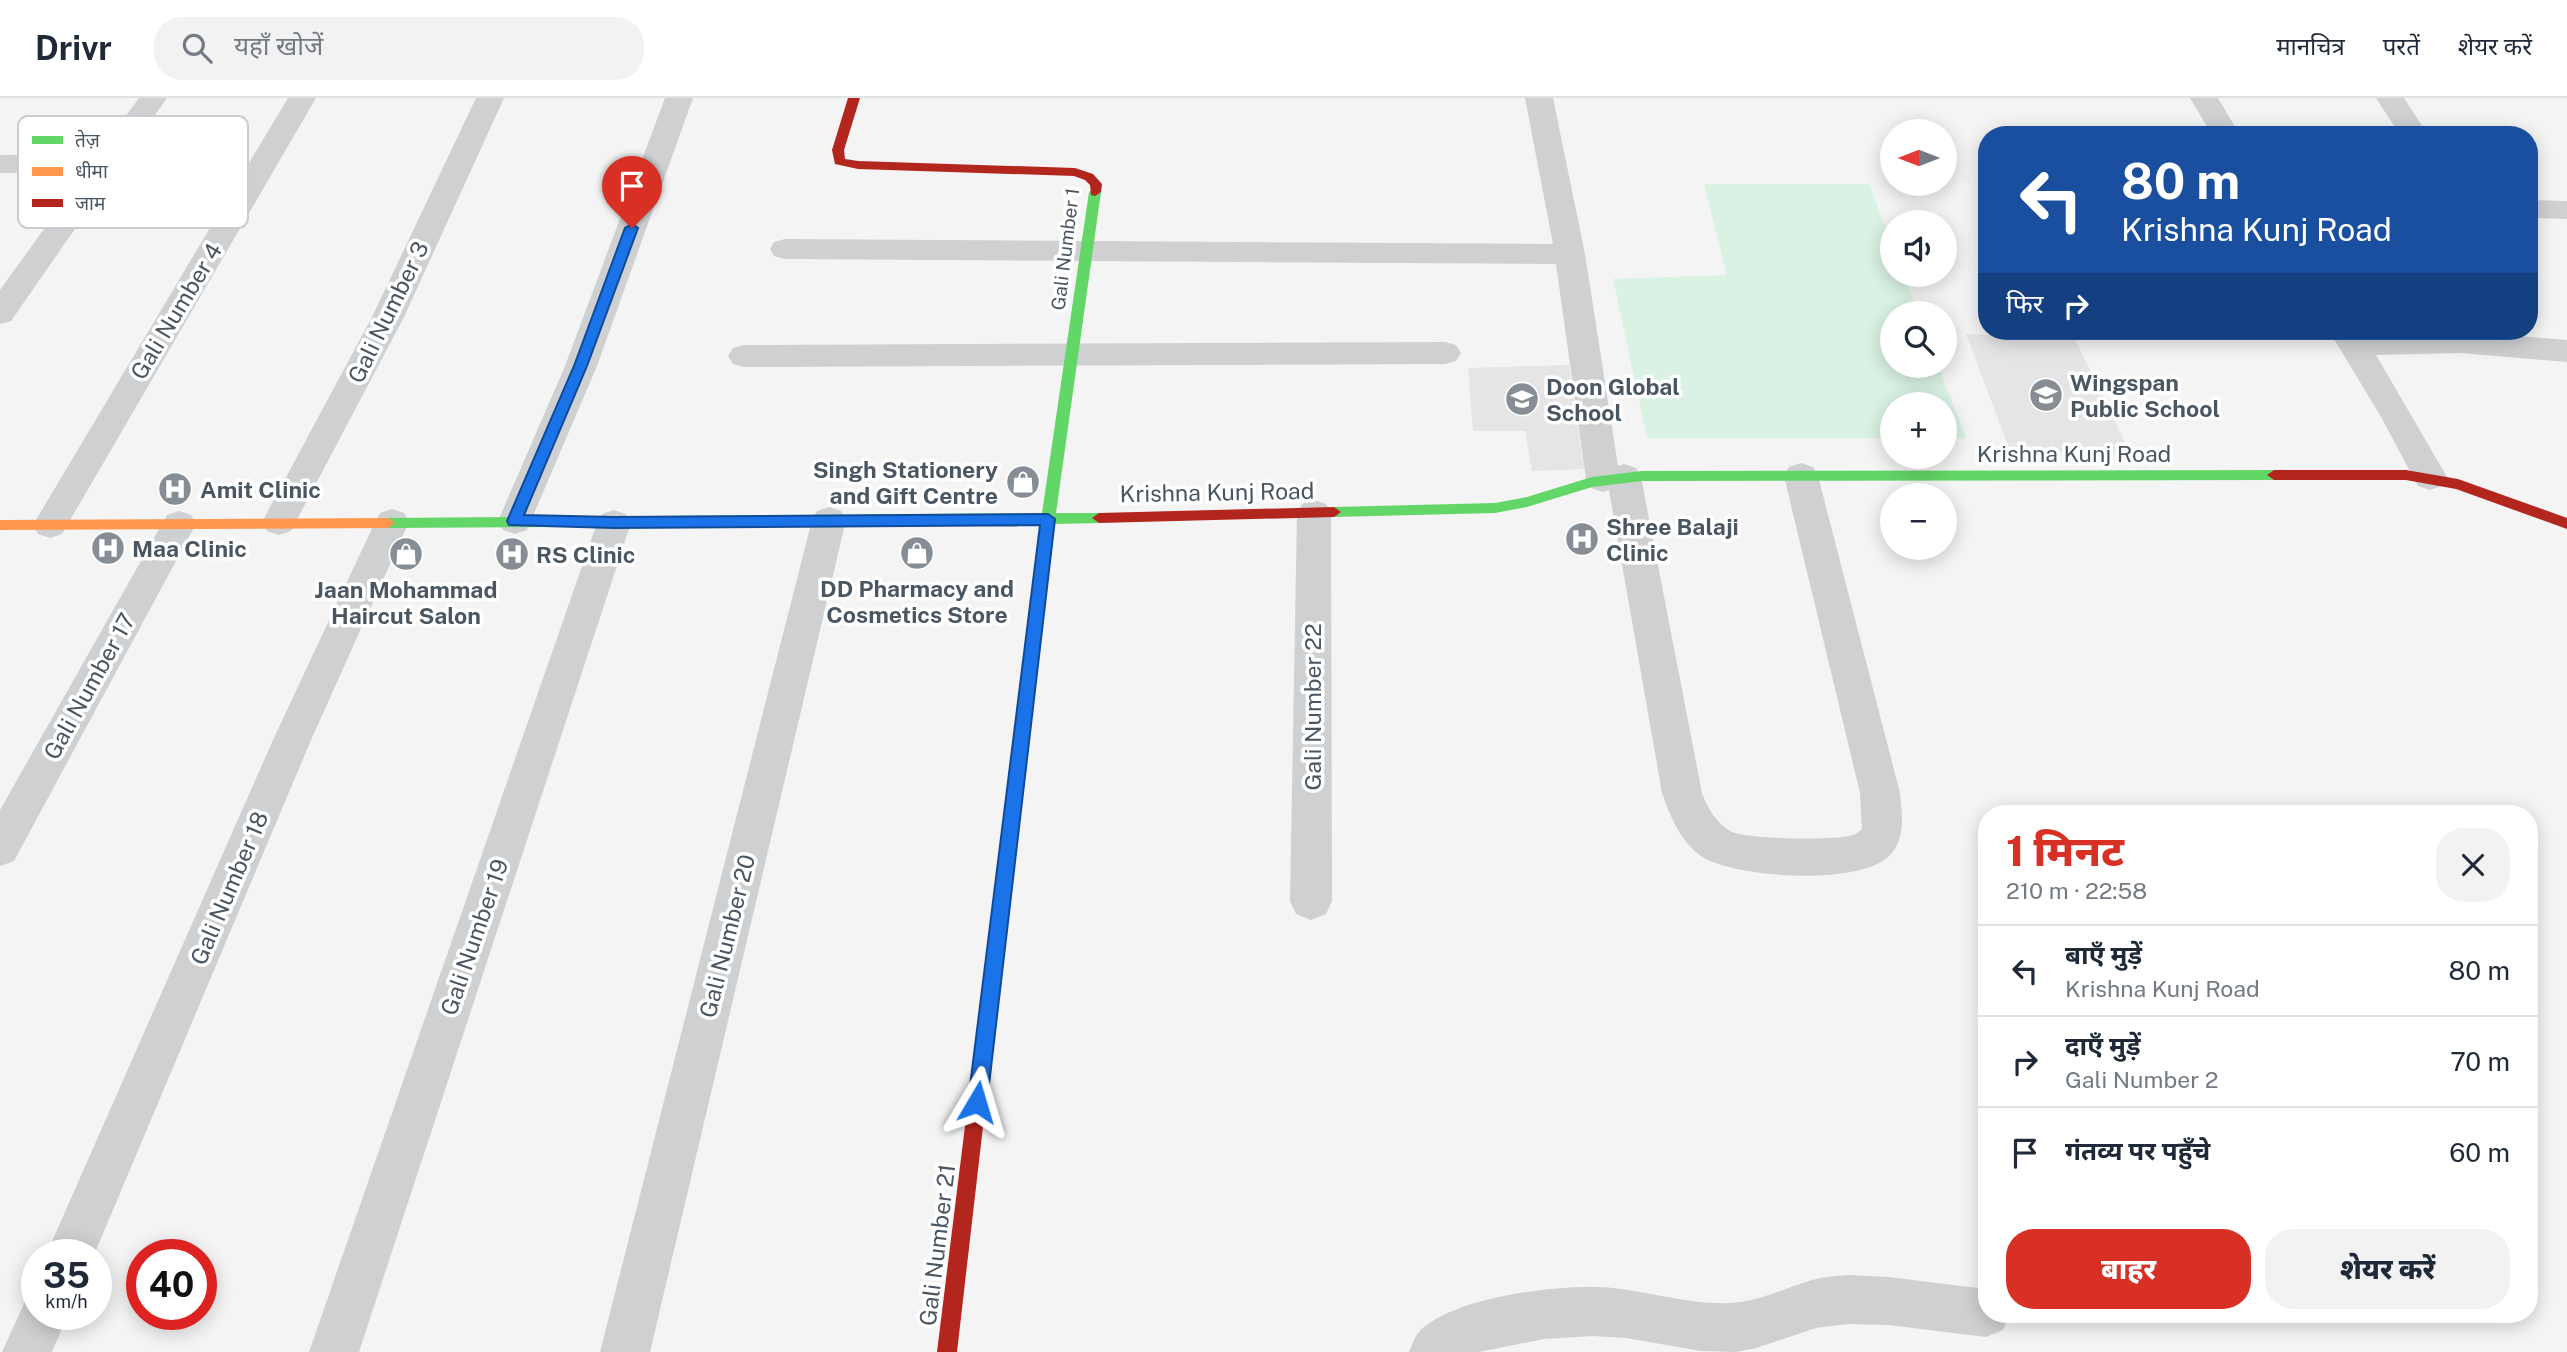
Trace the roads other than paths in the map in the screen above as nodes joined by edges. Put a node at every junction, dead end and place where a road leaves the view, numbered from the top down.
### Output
1 (153, 98) edge
2 (302, 98) edge
3 (490, 98) edge
4 (679, 98) edge
5 (854, 98) edge
6 (1539, 98) edge
7 (2204, 98) edge
8 (2390, 98) edge
9 (140, 116) edge
10 (2221, 126) edge
11 (2408, 126) edge
12 (0, 164) edge
13 (18, 164) edge
14 (248, 190) edge
15 (2538, 209) edge
16 (2567, 210) edge
17 (61, 228) edge
18 (226, 228) edge
19 (785, 249) dead end
20 (1087, 253) junction
21 (1570, 254) junction
22 (0, 313) edge
23 (2351, 340) edge
24 (2406, 340) edge
25 (2567, 351) edge
26 (1445, 353) dead end
27 (1072, 354) junction
28 (744, 356) dead end
29 (1801, 476) junction
30 (2430, 477) junction
31 (1614, 478) junction
32 (1314, 513) junction
33 (1048, 519) junction
34 (829, 520) junction
35 (514, 521) junction
36 (279, 522) junction
37 (392, 522) junction
38 (614, 523) junction
39 (179, 524) junction
40 (2567, 524) edge
41 (0, 525) edge
42 (50, 525) junction
43 (0, 848) edge
44 (1311, 901) dead end
45 (77, 1239) edge
46 (1978, 1313) edge
47 (37, 1330) edge
48 (27, 1352) edge
49 (334, 1352) edge
50 (625, 1352) edge
51 (947, 1352) edge
52 (1434, 1352) edge

1 - 9 street
2 - 14 street, Gali Number 4
3 - 36 street, Gali Number 3
4 - 35 street
5 - 20 street, Gali Number 1
6 - 21 street
7 - 10 street
8 - 11 street
12 - 13 street
15 - 16 street
17 - 22 street
18 - 42 street, Gali Number 4
19 - 20 street
20 - 21 street
20 - 27 street, Gali Number 1
21 - 31 street
23 - 30 street
24 - 25 street
26 - 27 street
27 - 28 street
27 - 33 street, Gali Number 1
29 - 30 street, Krishna Kunj Road
29 - 31 street, Krishna Kunj Road
29 - 31 street
30 - 40 street, Krishna Kunj Road
31 - 32 street, Krishna Kunj Road
32 - 33 street, Krishna Kunj Road
32 - 44 street, Gali Number 22
33 - 34 street, Krishna Kunj Road
33 - 51 street, Gali Number 21
34 - 38 street, Krishna Kunj Road
34 - 50 street, Gali Number 20
35 - 37 street, Krishna Kunj Road
35 - 38 street, Krishna Kunj Road
36 - 37 street, Krishna Kunj Road
36 - 39 street, Krishna Kunj Road
37 - 45 street, Gali Number 18
38 - 49 street, Gali Number 19
39 - 42 street, Krishna Kunj Road
39 - 43 street, Gali Number 17
41 - 42 street, Krishna Kunj Road
46 - 52 street
47 - 48 street

